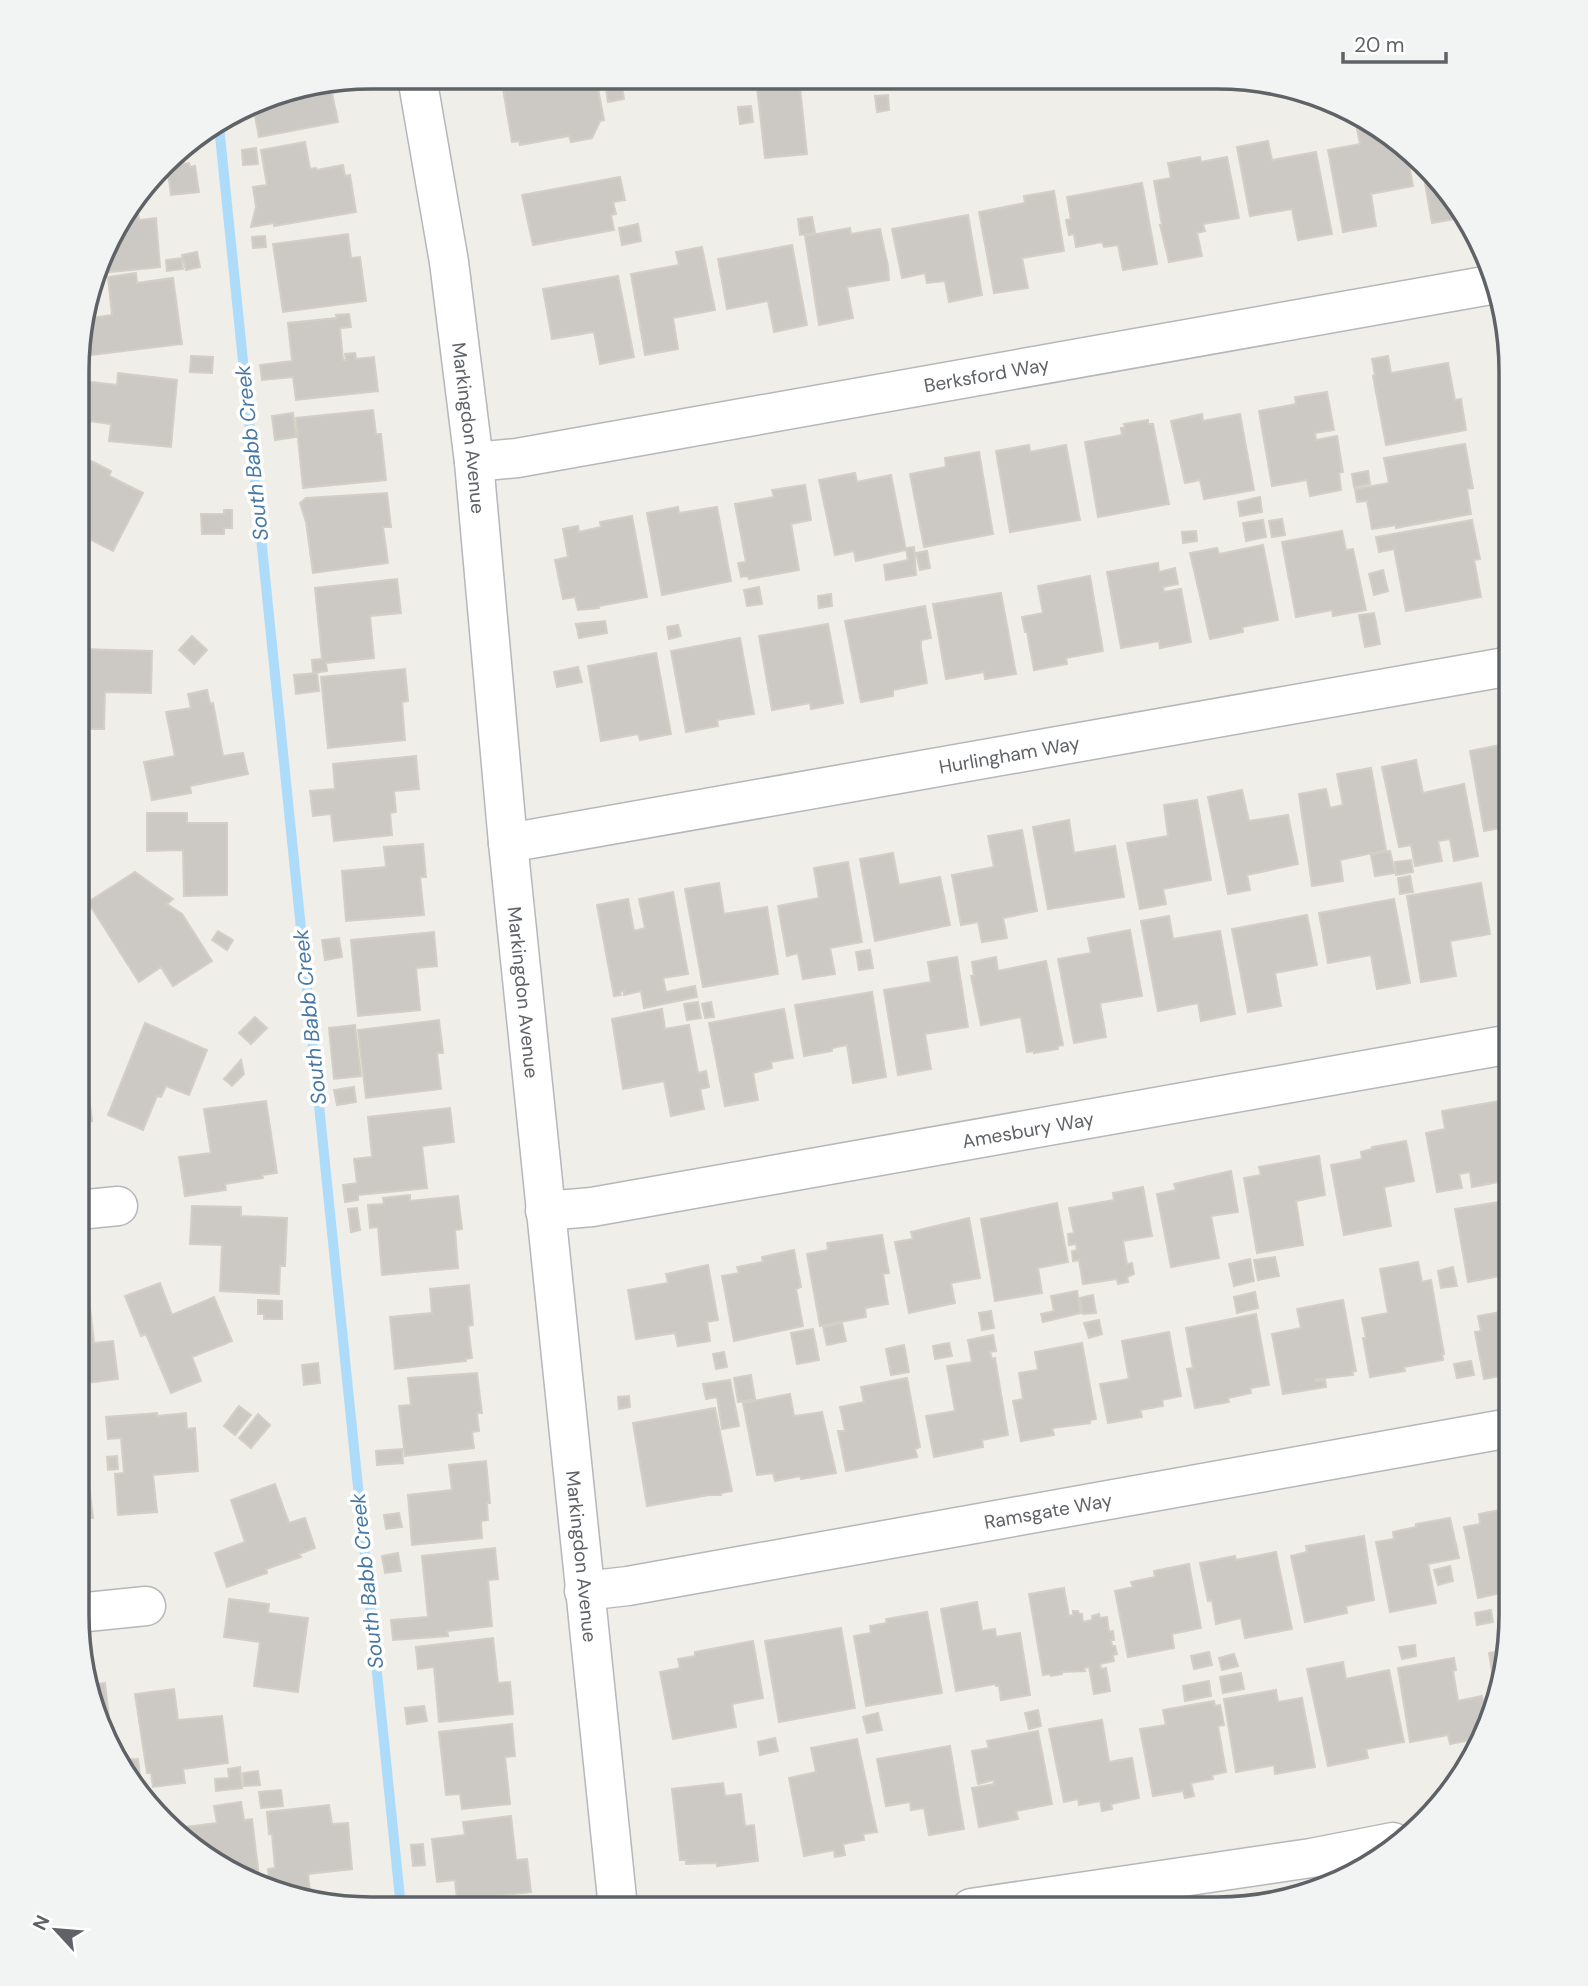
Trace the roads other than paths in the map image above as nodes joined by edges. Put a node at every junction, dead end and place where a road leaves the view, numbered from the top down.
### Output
1 (419, 89) edge
2 (1485, 286) edge
3 (474, 462) junction
4 (1499, 668) edge
5 (508, 843) junction
6 (1499, 1046) edge
7 (118, 1206) dead end
8 (89, 1209) edge
9 (545, 1211) junction
10 (1499, 1430) edge
11 (584, 1591) junction
12 (146, 1606) dead end
13 (89, 1612) edge
14 (1379, 1845) edge
15 (617, 1897) edge
16 (1046, 1897) edge

1 - 3 street, Markingdon Avenue
2 - 3 street, Berksford Way
3 - 5 street, Markingdon Avenue
4 - 5 street, Hurlingham Way
5 - 9 street, Markingdon Avenue
6 - 9 street, Amesbury Way
7 - 8 street
9 - 11 street, Markingdon Avenue
10 - 11 street, Ramsgate Way
11 - 15 street, Markingdon Avenue
12 - 13 street
14 - 16 street

